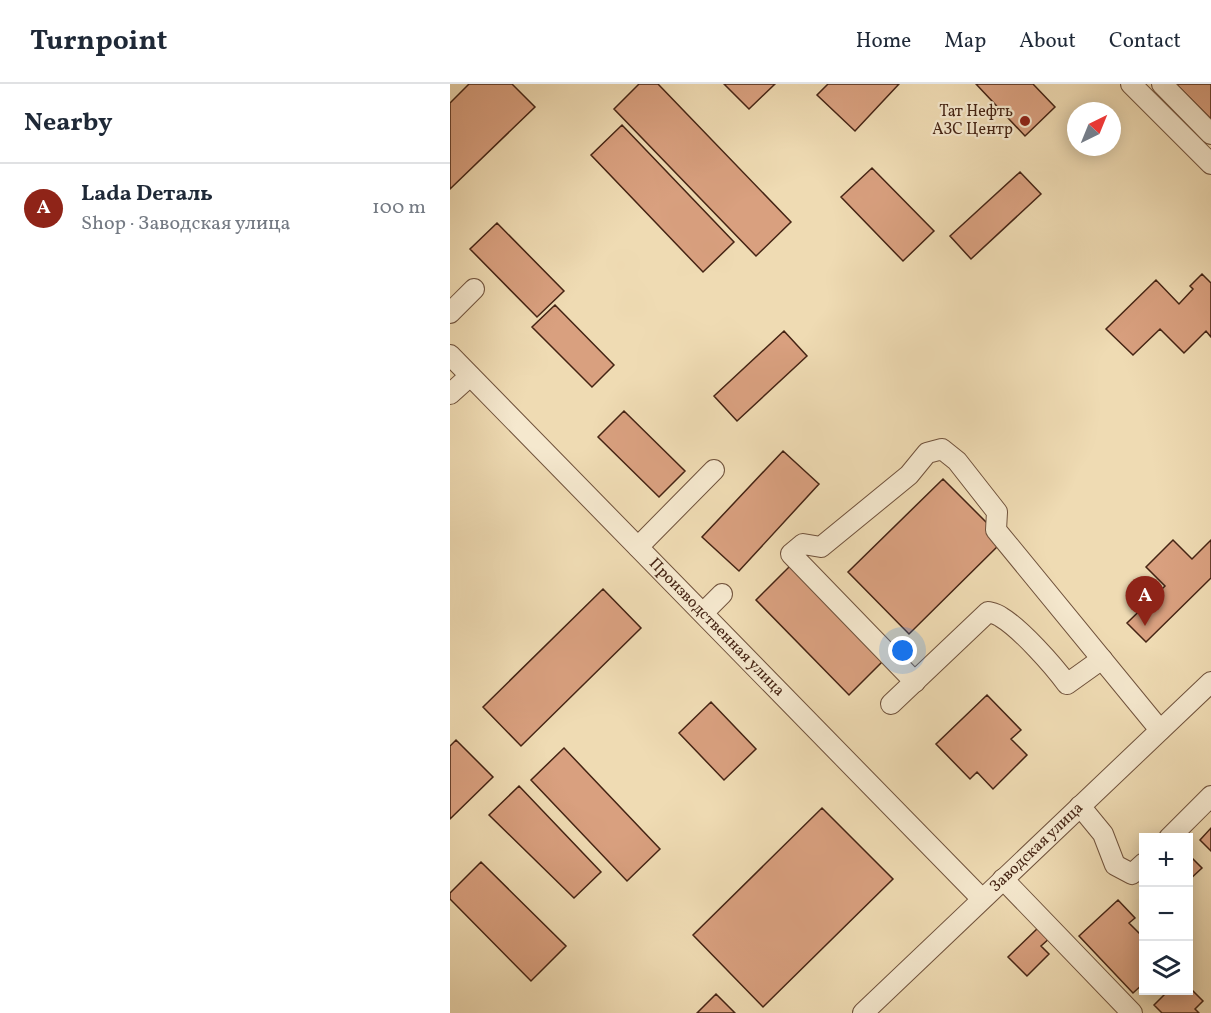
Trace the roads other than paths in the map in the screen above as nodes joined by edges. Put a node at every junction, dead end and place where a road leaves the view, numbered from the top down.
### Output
1 (1131, 84) edge
2 (1162, 84) edge
3 (1211, 134) edge
4 (1211, 163) edge
5 (474, 289) dead end
6 (450, 313) edge
7 (450, 355) edge
8 (470, 375) junction
9 (450, 394) edge
10 (714, 470) dead end
11 (638, 548) junction
12 (722, 594) dead end
13 (702, 613) junction
14 (1102, 659) junction
15 (915, 682) junction
16 (1211, 682) edge
17 (891, 704) dead end
18 (1160, 730) junction
19 (1211, 796) edge
20 (1080, 806) junction
21 (1173, 833) edge
22 (1139, 867) edge
23 (1003, 879) junction
24 (982, 899) junction
25 (1125, 1011) edge
26 (863, 1013) edge

1 - 4 street
2 - 3 street
5 - 6 street
7 - 8 street, Производственная улица
8 - 9 street
8 - 11 street, Производственная улица
10 - 11 street
11 - 13 street, Производственная улица
12 - 13 street
13 - 24 street, Производственная улица
14 - 15 street
14 - 15 street
14 - 18 street
15 - 17 street
16 - 18 street, Заводская улица
18 - 20 street, Заводская улица
19 - 21 street
20 - 22 street
20 - 23 street, Заводская улица
23 - 24 street, Заводская улица
23 - 25 street
24 - 26 street, Заводская улица

